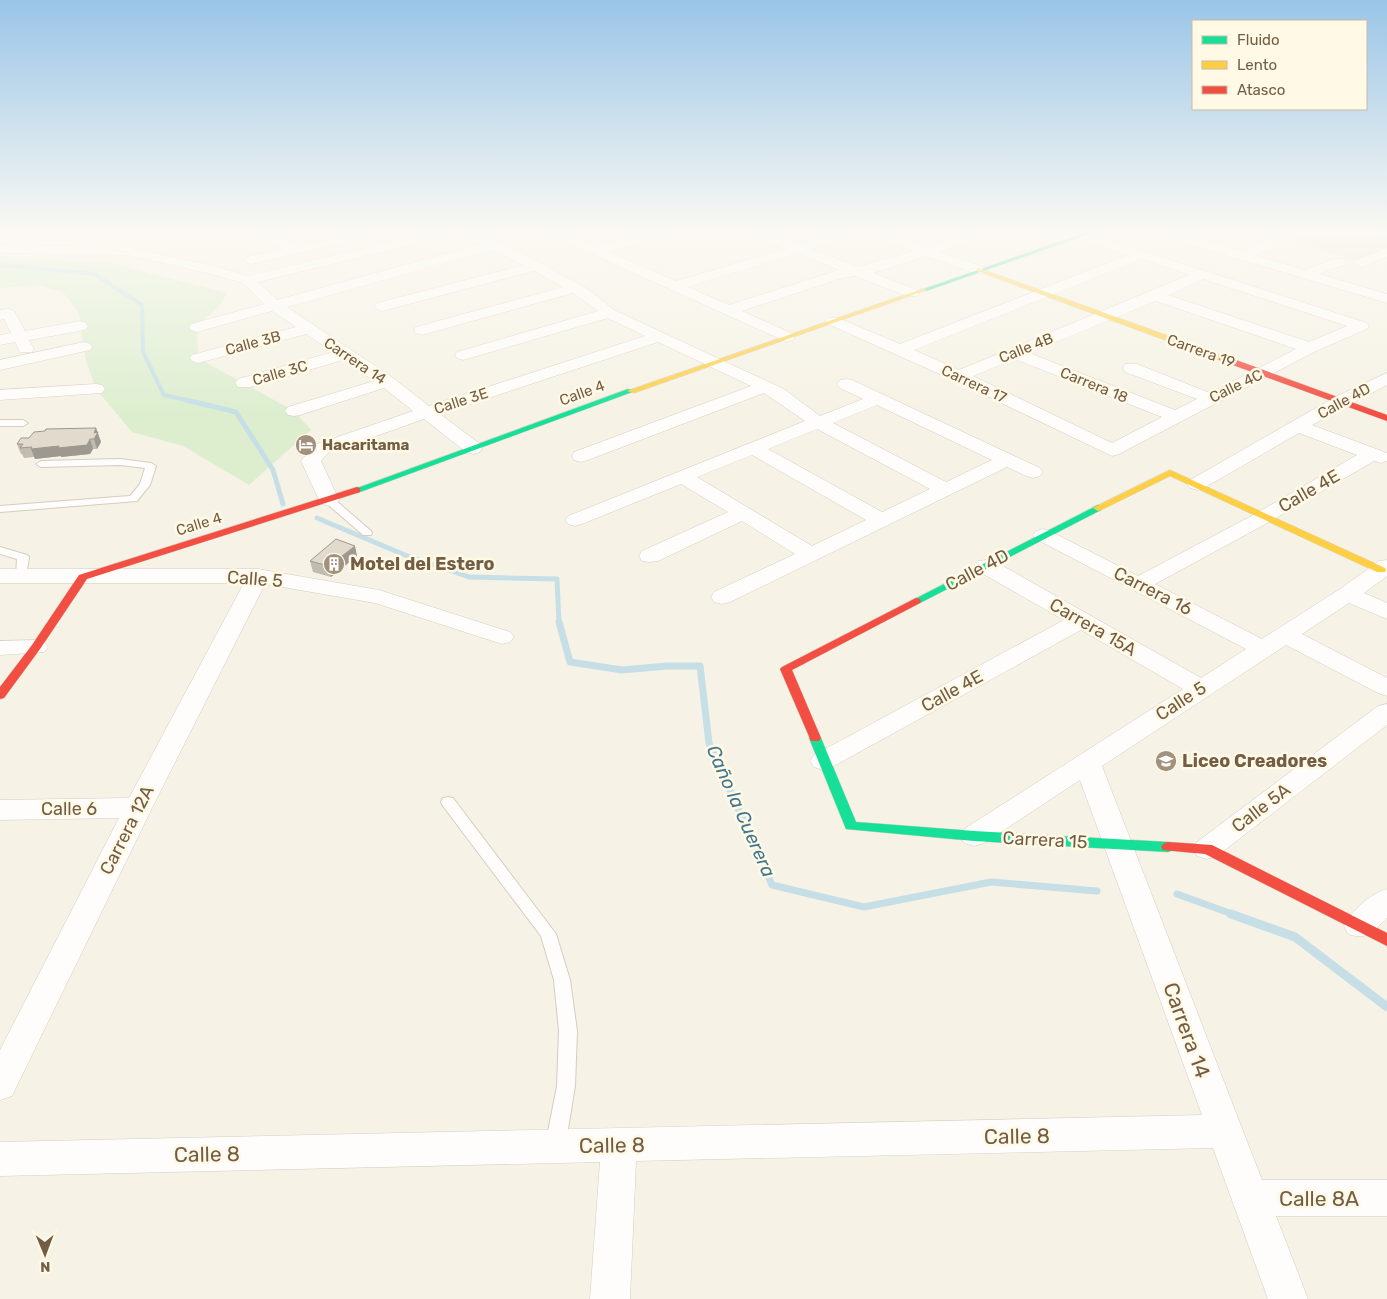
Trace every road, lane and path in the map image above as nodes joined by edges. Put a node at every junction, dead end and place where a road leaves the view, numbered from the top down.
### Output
1 (262, 294) edge
2 (316, 294) edge
3 (430, 294) edge
4 (555, 294) edge
5 (584, 294) edge
6 (692, 294) edge
7 (780, 294) edge
8 (912, 294) edge
9 (1043, 294) joint
10 (1160, 294) edge
11 (1263, 294) edge
12 (1370, 294) edge
13 (1155, 296) junction
14 (1387, 299) edge
15 (1288, 302) junction
16 (274, 305) junction
17 (382, 306) dead end
18 (729, 310) junction
19 (609, 313) junction
20 (4, 315) edge
21 (1105, 316) junction
22 (833, 321) junction
23 (1239, 324) junction
24 (80, 326) dead end
25 (197, 327) dead end
26 (308, 329) junction
27 (422, 330) dead end
28 (20, 336) junction
29 (787, 336) junction
30 (657, 337) junction
31 (0, 340) edge
32 (84, 347) dead end
33 (1310, 348) junction
34 (900, 350) junction
35 (1014, 353) junction
36 (345, 354) junction
37 (463, 355) dead end
38 (30, 358) junction
39 (198, 358) dead end
40 (713, 362) junction
41 (0, 365) edge
42 (1132, 368) dead end
43 (1263, 373) junction
44 (959, 376) junction
45 (1387, 378) edge
46 (387, 382) junction
47 (244, 383) dead end
48 (846, 384) dead end
49 (765, 387) junction
50 (96, 389) dead end
51 (0, 395) edge
52 (878, 399) junction
53 (1211, 399) junction
54 (1341, 401) junction
55 (294, 411) dead end
56 (427, 412) junction
57 (1174, 416) junction
58 (1387, 418) edge
59 (817, 422) junction
60 (0, 423) edge
61 (22, 423) dead end
62 (1299, 427) junction
63 (473, 448) junction
64 (753, 448) junction
65 (1112, 450) joint
66 (581, 456) dead end
67 (1380, 457) edge
68 (1007, 460) junction
69 (41, 464) dead end
70 (1033, 472) dead end
71 (682, 476) junction
72 (1197, 484) junction
73 (944, 489) junction
74 (329, 500) junction
75 (0, 509) edge
76 (743, 513) junction
77 (1264, 517) junction
78 (575, 520) dead end
79 (881, 520) junction
80 (367, 533) dead end
81 (1043, 535) junction
82 (0, 550) edge
83 (810, 554) junction
84 (650, 556) dead end
85 (986, 566) junction
86 (1384, 568) edge
87 (11, 576) edge
88 (258, 576) junction
89 (83, 577) junction
90 (1139, 584) junction
91 (1348, 594) junction
92 (722, 597) dead end
93 (1387, 612) edge
94 (1080, 620) junction
95 (1284, 634) junction
96 (502, 637) dead end
97 (36, 647) junction
98 (0, 648) edge
99 (1262, 648) junction
100 (786, 669) joint
101 (1200, 688) junction
102 (1387, 688) edge
103 (0, 695) edge
104 (1387, 712) edge
105 (823, 762) junction
106 (1087, 762) junction
107 (448, 802) dead end
108 (138, 808) junction
109 (0, 810) edge
110 (974, 836) junction
111 (1118, 844) junction
112 (1207, 849) junction
113 (1387, 900) edge
114 (1359, 926) junction
115 (1387, 940) edge
116 (0, 1086) edge
117 (1225, 1130) junction
118 (619, 1145) junction
119 (555, 1147) junction
120 (0, 1159) edge
121 (1250, 1198) junction
122 (1387, 1198) edge
123 (610, 1299) edge
124 (1288, 1299) edge

1 - 16 street, Carrera 14
2 - 16 street
3 - 17 street
4 - 27 street
5 - 19 street
6 - 18 street
7 - 18 street
8 - 22 street, Calle 4
9 - 21 street, Carrera 19
9 - 34 street
10 - 13 street, Calle 4B
11 - 15 street
12 - 14 street
13 - 21 street, Calle 4B
13 - 23 street
15 - 23 street
15 - 33 street, Calle 4C
16 - 25 street
16 - 26 street, Carrera 14
18 - 29 street
19 - 30 street
19 - 37 street
20 - 28 street
21 - 35 street, Calle 4B
21 - 43 street, Carrera 19
22 - 29 street, Calle 4
22 - 34 street, Carrera 17
23 - 33 street
24 - 28 street
26 - 36 street, Carrera 14
26 - 39 street, Calle 3B
28 - 31 street
28 - 38 street
29 - 40 street, Calle 4
30 - 40 street
30 - 56 street, Calle 3E
32 - 38 street
33 - 43 street, Calle 4C
34 - 44 street, Carrera 17
35 - 44 street, Calle 4B
35 - 57 street, Carrera 18
36 - 46 street, Carrera 14
36 - 47 street, Calle 3C
38 - 41 street
40 - 49 street
40 - 63 street, Calle 4
42 - 53 street, Carrera 18
43 - 53 street, Calle 4C
43 - 54 street, Carrera 19
44 - 65 street, Carrera 17
45 - 54 street, Calle 4D
46 - 55 street
46 - 56 street, Carrera 14
48 - 52 street
49 - 59 street
49 - 66 street
50 - 51 street
52 - 59 street
52 - 68 street
53 - 57 street, Calle 4C
54 - 58 street, Carrera 19
54 - 62 street, Calle 4D
56 - 63 street, Carrera 14
56 - 74 street, Calle 3E
57 - 65 street, Calle 4C
59 - 64 street
59 - 73 street
60 - 61 lane
62 - 67 street
62 - 72 street, Calle 4D
63 - 74 street, Calle 4
64 - 71 street
64 - 79 street
67 - 77 street, Calle 4E
68 - 70 street
68 - 73 street
69 - 75 lane
71 - 76 street
71 - 78 street
72 - 77 street
72 - 81 street, Calle 4D
73 - 79 street
74 - 80 lane
74 - 89 street, Calle 4
76 - 83 street
76 - 84 street
77 - 86 street
77 - 90 street, Calle 4E
79 - 83 street
81 - 85 street, Calle 4D
81 - 90 street, Carrera 16
82 - 87 lane
83 - 92 street
85 - 94 street, Carrera 15A
85 - 100 street, Calle 4D
86 - 91 street, Calle 5
87 - 89 street, Calle 5
88 - 89 street, Calle 5
88 - 96 street, Calle 5
88 - 108 street, Carrera 12A
89 - 97 street
90 - 99 street, Carrera 16
91 - 93 street
91 - 95 street, Calle 5
94 - 101 street, Carrera 15A
94 - 105 street, Calle 4E
95 - 99 street, Calle 5
95 - 102 street
97 - 98 street
97 - 103 street
99 - 101 street, Calle 5
100 - 105 street, Carrera 15
101 - 106 street, Calle 5
104 - 112 street, Calle 5A
105 - 110 street, Carrera 15
106 - 110 street, Calle 5
106 - 111 street, Carrera 14
107 - 119 lane
108 - 109 street, Calle 6
108 - 116 street, Carrera 12A
110 - 111 street, Carrera 15
111 - 112 street, Carrera 15
111 - 117 street, Carrera 14
112 - 114 street, Carrera 15
113 - 114 street
114 - 115 street, Carrera 15
117 - 118 street, Calle 8
117 - 121 street, Carrera 14
118 - 119 street, Calle 8
118 - 123 street
119 - 120 street, Calle 8
121 - 122 street, Calle 8A
121 - 124 street, Carrera 14

